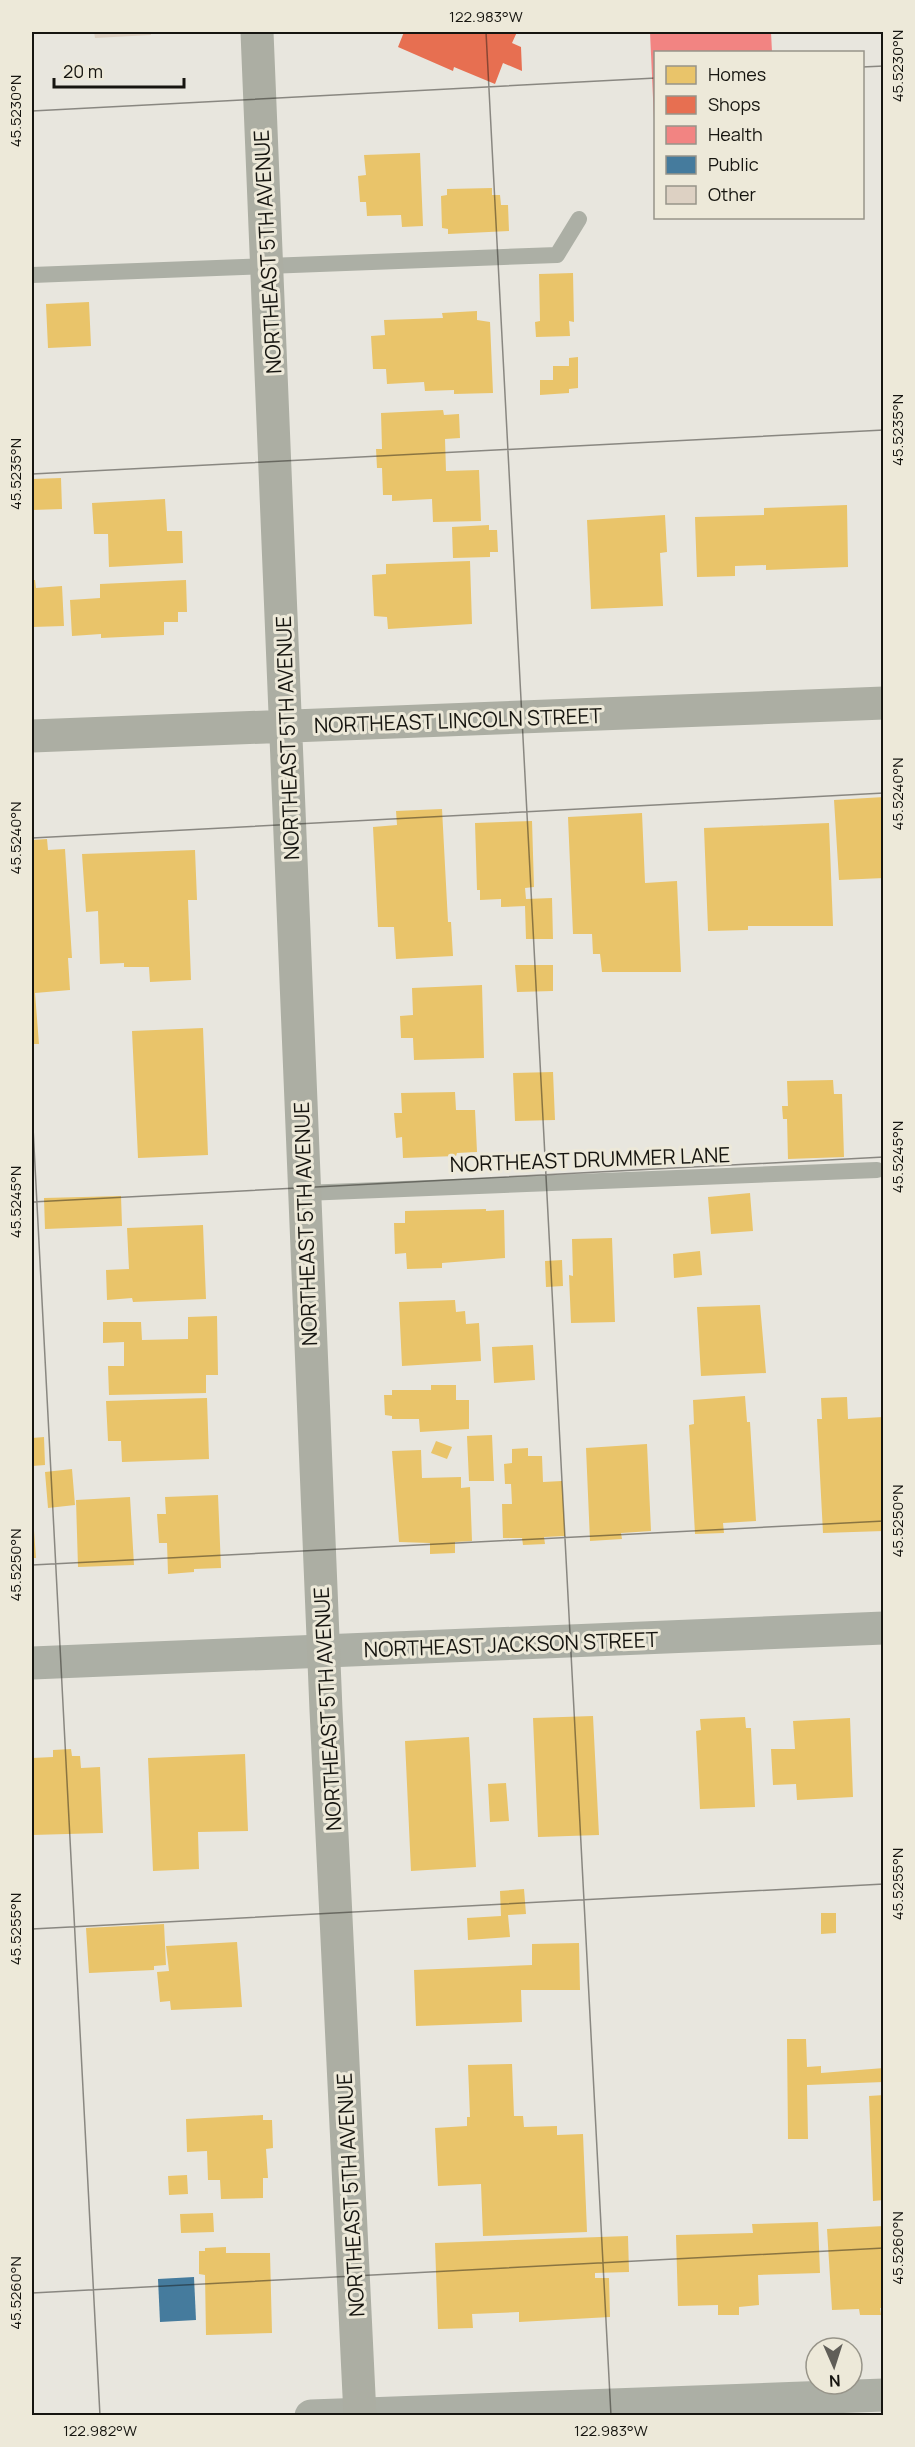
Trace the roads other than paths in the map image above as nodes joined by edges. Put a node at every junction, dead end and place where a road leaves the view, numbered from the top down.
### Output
1 (256, 32) edge
2 (579, 219) dead end
3 (267, 264) junction
4 (32, 275) edge
5 (884, 703) edge
6 (286, 727) junction
7 (32, 735) edge
8 (877, 1170) dead end
9 (304, 1192) junction
10 (884, 1628) edge
11 (325, 1652) junction
12 (32, 1663) edge
13 (884, 2395) edge
14 (311, 2415) edge
15 (360, 2415) edge

1 - 3 street, NORTHEAST 5TH AVENUE
2 - 3 lane
3 - 4 lane
3 - 6 street, NORTHEAST 5TH AVENUE
5 - 6 street, NORTHEAST LINCOLN STREET
6 - 7 street, NORTHEAST LINCOLN STREET
6 - 9 street, NORTHEAST 5TH AVENUE
8 - 9 lane, NORTHEAST DRUMMER LANE
9 - 11 street, NORTHEAST 5TH AVENUE
10 - 11 street, NORTHEAST JACKSON STREET
11 - 12 street, NORTHEAST JACKSON STREET
11 - 15 street, NORTHEAST 5TH AVENUE
13 - 15 street
14 - 15 street

